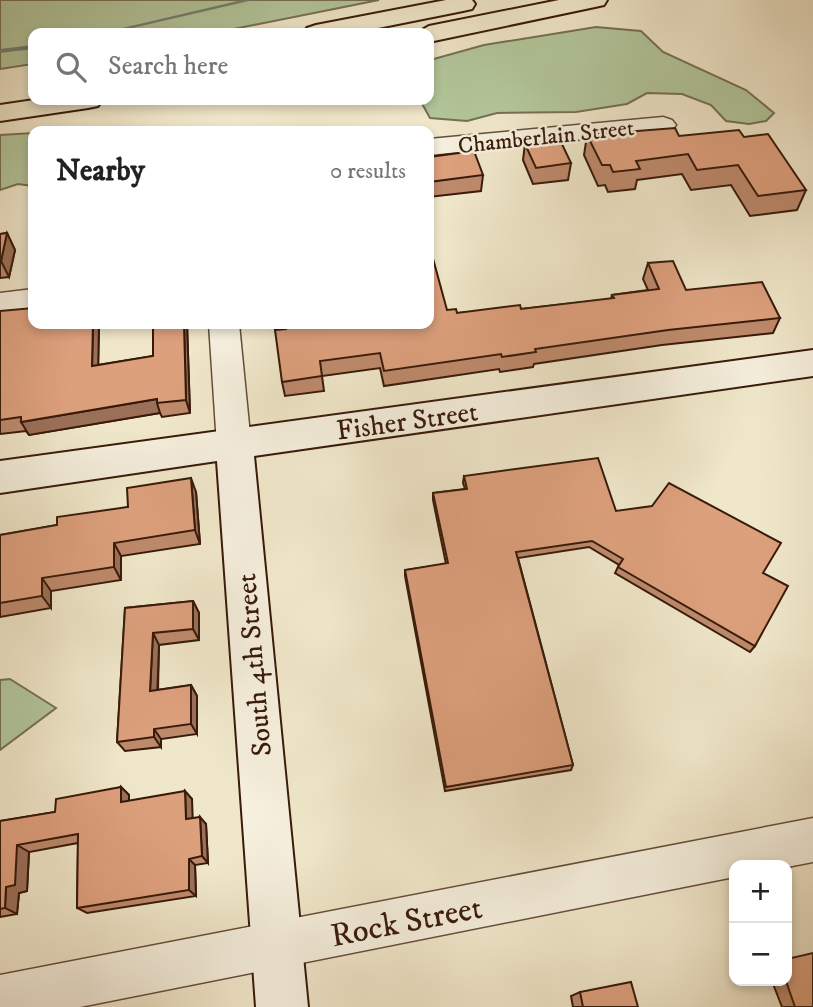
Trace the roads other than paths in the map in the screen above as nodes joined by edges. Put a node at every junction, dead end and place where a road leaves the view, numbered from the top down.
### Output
1 (482, 0) edge
2 (594, 0) edge
3 (341, 28) edge
4 (434, 33) edge
5 (28, 86) edge
6 (0, 90) edge
7 (54, 105) edge
8 (0, 113) edge
9 (663, 125) dead end
10 (434, 147) edge
11 (28, 301) edge
12 (0, 304) edge
13 (224, 329) edge
14 (813, 363) edge
15 (234, 445) junction
16 (0, 477) edge
17 (813, 840) edge
18 (277, 945) junction
19 (0, 999) edge
20 (282, 1007) edge

1 - 3 highway
2 - 4 highway
5 - 6 highway
7 - 8 highway
9 - 10 street, Chamberlain Street
11 - 12 street
13 - 15 street, South 4th Street
14 - 15 street, Fisher Street
15 - 16 street, Fisher Street
15 - 18 street, South 4th Street
17 - 18 street, Rock Street
18 - 19 street, Rock Street
18 - 20 street, South 4th Street

